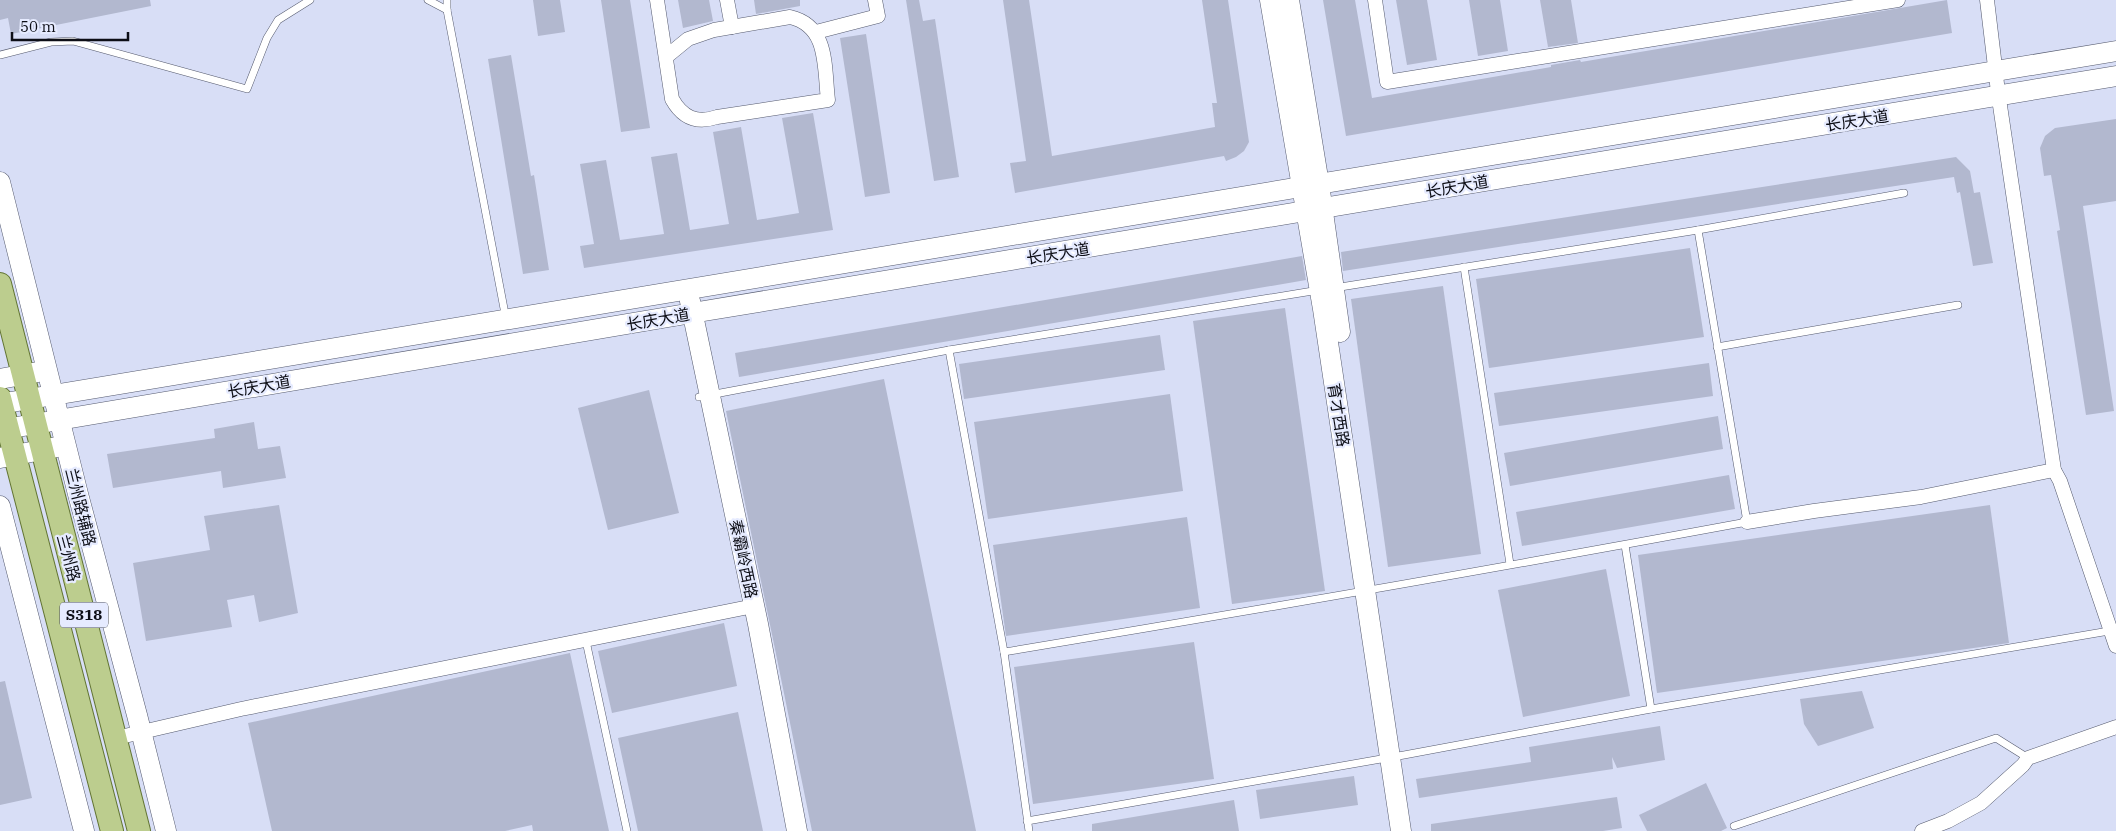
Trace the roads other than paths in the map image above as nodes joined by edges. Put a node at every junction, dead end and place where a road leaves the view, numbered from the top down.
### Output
1 (310, 0) edge
2 (428, 0) edge
3 (447, 0) edge
4 (657, 0) edge
5 (727, 0) edge
6 (875, 0) edge
7 (1270, 0) edge
8 (1289, 0) edge
9 (1375, 0) edge
10 (1898, 0) edge
11 (1986, 0) edge
12 (446, 10) junction
13 (732, 27) junction
14 (816, 32) junction
15 (2116, 51) edge
16 (0, 55) edge
17 (666, 57) junction
18 (1995, 71) junction
19 (2116, 76) edge
20 (1999, 96) junction
21 (0, 182) edge
22 (1310, 185) junction
23 (1904, 193) dead end
24 (1314, 210) junction
25 (1698, 230) junction
26 (1464, 267) junction
27 (0, 284) edge
28 (681, 289) junction
29 (1327, 289) junction
30 (1958, 305) dead end
31 (687, 314) junction
32 (506, 320) junction
33 (1717, 347) junction
34 (949, 350) junction
35 (47, 370) junction
36 (22, 374) junction
37 (0, 378) edge
38 (53, 395) junction
39 (705, 396) junction
40 (29, 399) junction
41 (1, 402) edge
42 (59, 419) junction
43 (34, 424) junction
44 (4, 430) edge
45 (66, 445) junction
46 (41, 450) junction
47 (8, 457) edge
48 (2054, 470) junction
49 (0, 506) edge
50 (1747, 522) junction
51 (1625, 545) junction
52 (1510, 564) junction
53 (1372, 591) junction
54 (749, 607) junction
55 (2109, 631) junction
56 (586, 641) junction
57 (2116, 646) edge
58 (1004, 652) junction
59 (1651, 709) junction
60 (2116, 727) edge
61 (142, 732) junction
62 (116, 738) junction
63 (1397, 757) junction
64 (2028, 758) junction
65 (1028, 821) junction
66 (1734, 826) dead end
67 (84, 831) edge
68 (112, 831) edge
69 (139, 831) edge
70 (166, 831) edge
71 (627, 831) edge
72 (787, 831) edge
73 (797, 831) edge
74 (1029, 831) edge
75 (1402, 831) edge
76 (1415, 831) edge
77 (1922, 831) edge

1 - 16 lane
2 - 12 lane
3 - 12 lane
4 - 17 street
5 - 13 street
6 - 14 street
7 - 22 main road, 育才西路
8 - 22 main road, 育才西路
9 - 10 street
11 - 18 street
12 - 32 lane
13 - 14 street
13 - 17 street
14 - 17 street
15 - 18 main road, 长庆大道
18 - 20 street
18 - 22 main road, 长庆大道
19 - 20 main road, 长庆大道
20 - 24 main road, 长庆大道
20 - 48 street
21 - 35 main road, 兰州路辅路
22 - 24 main road, 育才西路
22 - 28 main road, 长庆大道
23 - 25 lane
24 - 29 main road, 育才西路
24 - 31 main road, 长庆大道
25 - 26 lane
25 - 33 lane
26 - 29 lane
26 - 52 lane
27 - 36 main road, 兰州路 / S318
28 - 31 main road, 秦霸岭西路
28 - 32 main road, 长庆大道
29 - 34 lane
29 - 53 main road, 育才西路
30 - 33 lane
31 - 39 main road, 秦霸岭西路
31 - 42 main road, 长庆大道
32 - 38 main road, 长庆大道
33 - 50 lane
34 - 39 lane
34 - 58 lane
35 - 36 main road
35 - 38 main road, 兰州路辅路
36 - 37 main road
36 - 40 main road, 兰州路 / S318
38 - 40 main road, 长庆大道
38 - 42 main road, 兰州路辅路
39 - 54 main road, 秦霸岭西路
40 - 41 main road, 长庆大道
40 - 43 main road, 兰州路 / S318
41 - 44 main road, 兰州路 / S318
42 - 43 main road, 长庆大道
42 - 45 main road, 兰州路辅路
43 - 44 main road, 长庆大道
43 - 46 main road, 兰州路 / S318
44 - 47 main road, 兰州路 / S318
45 - 46 main road
45 - 61 main road, 兰州路辅路
46 - 47 main road
46 - 62 main road, 兰州路 / S318
47 - 68 main road, 兰州路 / S318
48 - 50 street
48 - 55 street
49 - 67 main road
50 - 51 lane
51 - 52 lane
51 - 59 lane
52 - 53 lane
53 - 58 lane
53 - 63 main road, 育才西路
54 - 56 street
54 - 72 main road, 秦霸岭西路
54 - 73 main road, 秦霸岭西路
55 - 57 street
55 - 59 lane
56 - 61 street
56 - 71 lane
58 - 65 lane
59 - 63 lane
60 - 64 street
61 - 62 street
61 - 70 main road, 兰州路辅路
62 - 69 main road, 兰州路 / S318
63 - 65 lane
63 - 75 main road, 育才西路
63 - 76 main road, 育才西路
64 - 66 lane
64 - 77 street
65 - 74 lane

